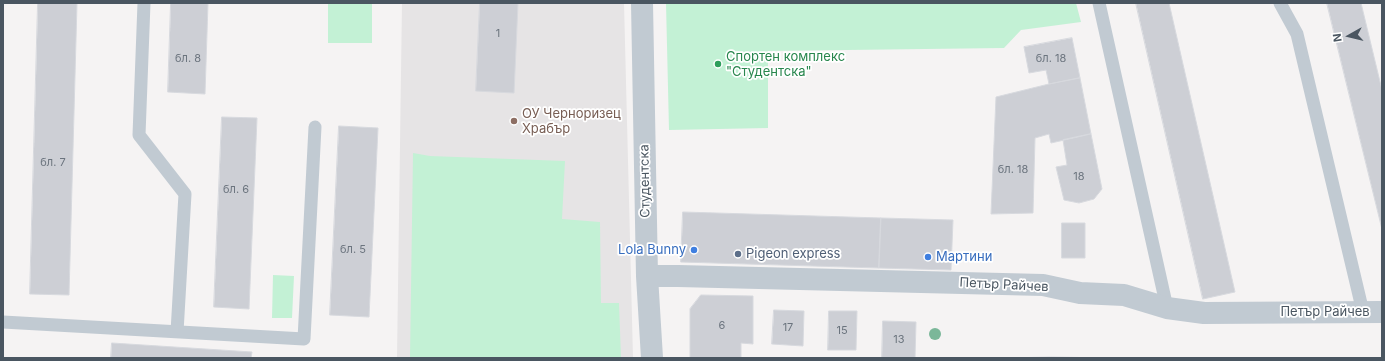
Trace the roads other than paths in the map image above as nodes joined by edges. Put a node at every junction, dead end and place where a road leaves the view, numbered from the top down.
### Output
1 (144, 3) edge
2 (642, 3) edge
3 (1099, 3) edge
4 (1280, 3) edge
5 (315, 127) dead end
6 (647, 276) junction
7 (1167, 308) junction
8 (1373, 312) edge
9 (3, 322) edge
10 (177, 332) junction
11 (652, 358) edge

1 - 10 lane
2 - 6 street, Студентска
3 - 7 lane
4 - 8 lane
5 - 10 lane
6 - 7 street, Петър Райчев
6 - 11 street, Студентска
7 - 8 street, Петър Райчев
9 - 10 lane

